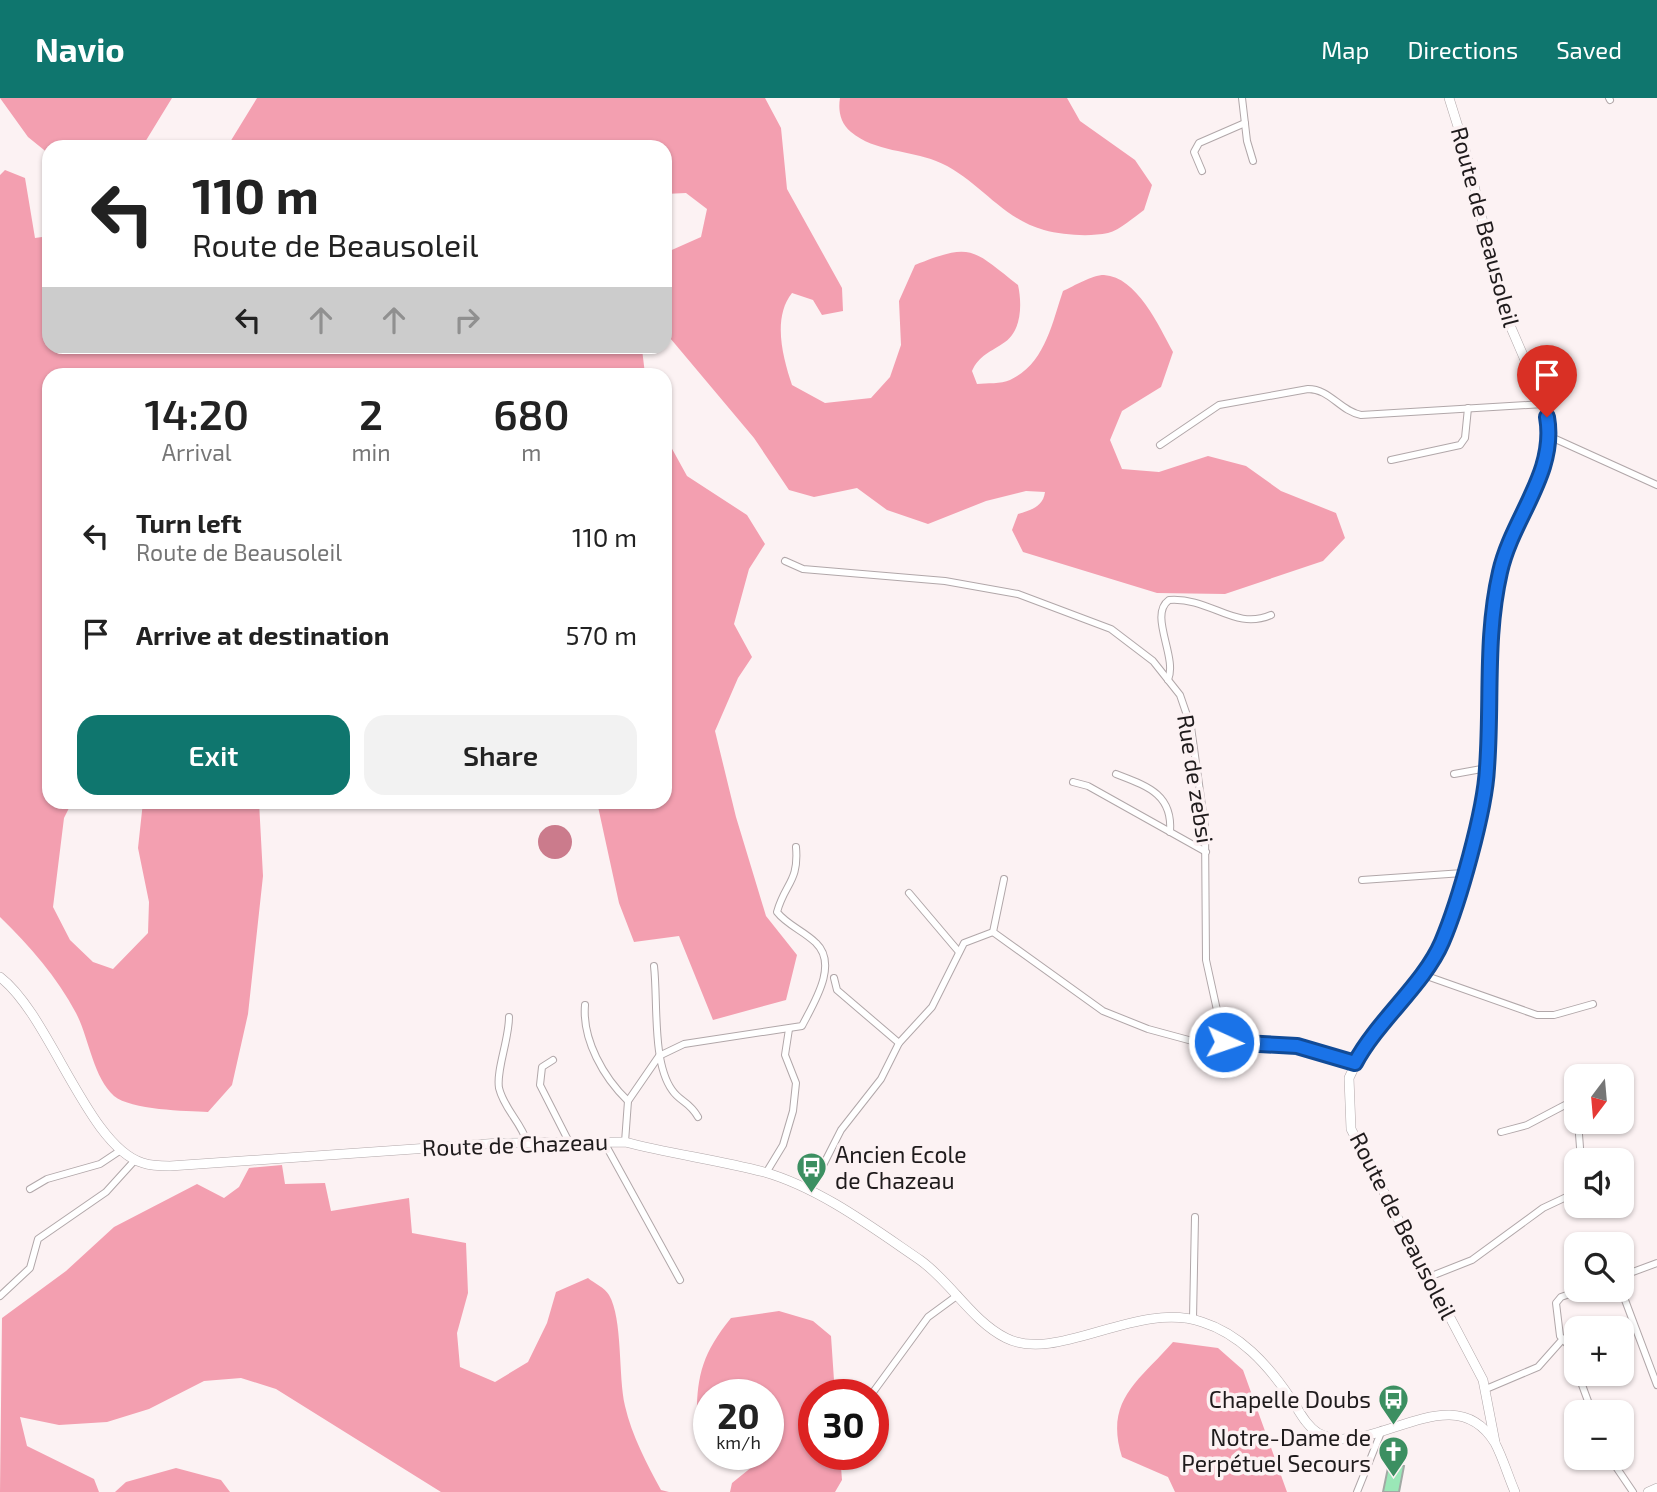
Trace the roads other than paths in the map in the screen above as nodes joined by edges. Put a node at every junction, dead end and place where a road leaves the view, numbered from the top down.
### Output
1 (1242, 98) edge
2 (1449, 98) edge
3 (1245, 122) junction
4 (1253, 161) dead end
5 (1202, 171) dead end
6 (1544, 404) junction
7 (1468, 408) junction
8 (1551, 437) junction
9 (1160, 445) dead end
10 (1391, 460) dead end
11 (1657, 485) edge
12 (785, 561) dead end
13 (1271, 615) dead end
14 (1168, 680) junction
15 (1488, 768) junction
16 (1116, 774) dead end
17 (1454, 774) dead end
18 (1073, 782) dead end
19 (1170, 832) junction
20 (796, 847) dead end
21 (1206, 852) junction
22 (1463, 873) junction
23 (1004, 879) dead end
24 (1362, 880) dead end
25 (909, 893) dead end
26 (993, 932) junction
27 (959, 952) junction
28 (654, 966) dead end
29 (1421, 974) junction
30 (0, 977) edge
31 (834, 978) dead end
32 (1593, 1004) dead end
33 (585, 1005) dead end
34 (509, 1017) dead end
35 (789, 1029) junction
36 (1224, 1042) junction
37 (899, 1044) junction
38 (659, 1056) junction
39 (553, 1060) dead end
40 (1355, 1063) junction
41 (628, 1101) junction
42 (1564, 1106) edge
43 (698, 1117) dead end
44 (1501, 1132) dead end
45 (568, 1140) junction
46 (603, 1140) junction
47 (527, 1142) junction
48 (625, 1142) junction
49 (121, 1150) junction
50 (135, 1160) junction
51 (766, 1173) junction
52 (30, 1189) dead end
53 (810, 1191) junction
54 (1564, 1198) edge
55 (1195, 1217) dead end
56 (1657, 1263) edge
57 (1634, 1272) edge
58 (1429, 1277) junction
59 (680, 1280) dead end
60 (958, 1295) junction
61 (0, 1296) edge
62 (1564, 1297) edge
63 (1626, 1302) edge
64 (1193, 1319) junction
65 (1562, 1339) joint
66 (883, 1379) edge
67 (1657, 1385) edge
68 (1486, 1389) junction
69 (1382, 1430) junction
70 (1495, 1444) junction
71 (1618, 1470) edge
72 (1657, 1488) edge
73 (1357, 1492) edge
74 (1515, 1492) edge
75 (1633, 1492) edge
76 (1648, 1492) edge

1 - 3 street
2 - 6 main road, Route de Beausoleil
3 - 4 street
3 - 5 street
6 - 7 street
6 - 8 main road, Route de Beausoleil
7 - 9 street
7 - 10 street
8 - 11 street
8 - 15 main road, Route de Beausoleil
12 - 14 street, Rue de zebsi
13 - 14 street
14 - 21 street, Rue de zebsi
15 - 17 street
15 - 22 main road, Route de Beausoleil
16 - 19 street
18 - 19 street
19 - 21 street
20 - 35 street
21 - 36 street, Rue de zebsi
22 - 24 street
22 - 29 main road, Route de Beausoleil
23 - 26 street
25 - 27 street
26 - 27 street
26 - 36 street
27 - 37 street
28 - 38 street
29 - 32 street
29 - 40 main road, Route de Beausoleil
30 - 49 main road, Route de Chazeau
31 - 37 street
33 - 41 street
34 - 47 street
35 - 38 street
35 - 51 street
36 - 40 street
37 - 53 street
38 - 41 street
38 - 43 street
39 - 45 street
40 - 58 main road, Route de Beausoleil
41 - 48 street
42 - 44 street
45 - 46 main road, Route de Chazeau
45 - 47 main road, Route de Chazeau
46 - 48 main road, Route de Chazeau
46 - 59 street
47 - 50 main road, Route de Chazeau
48 - 51 main road, Route de Chazeau
49 - 50 main road, Route de Chazeau
49 - 52 street
50 - 61 street
51 - 53 main road, Route de Chazeau
53 - 60 main road, Route de Chazeau
54 - 58 street
55 - 64 street
56 - 57 street
58 - 68 main road, Route de Beausoleil
60 - 64 main road, Route de Chazeau
60 - 66 street
62 - 65 street
63 - 67 street
64 - 69 main road, Route de Chazeau
65 - 68 street
68 - 70 main road, Route de Beausoleil
69 - 70 main road, Route de Chazeau
69 - 73 street
70 - 74 main road, Route de Chazeau
71 - 75 street
72 - 76 main road

